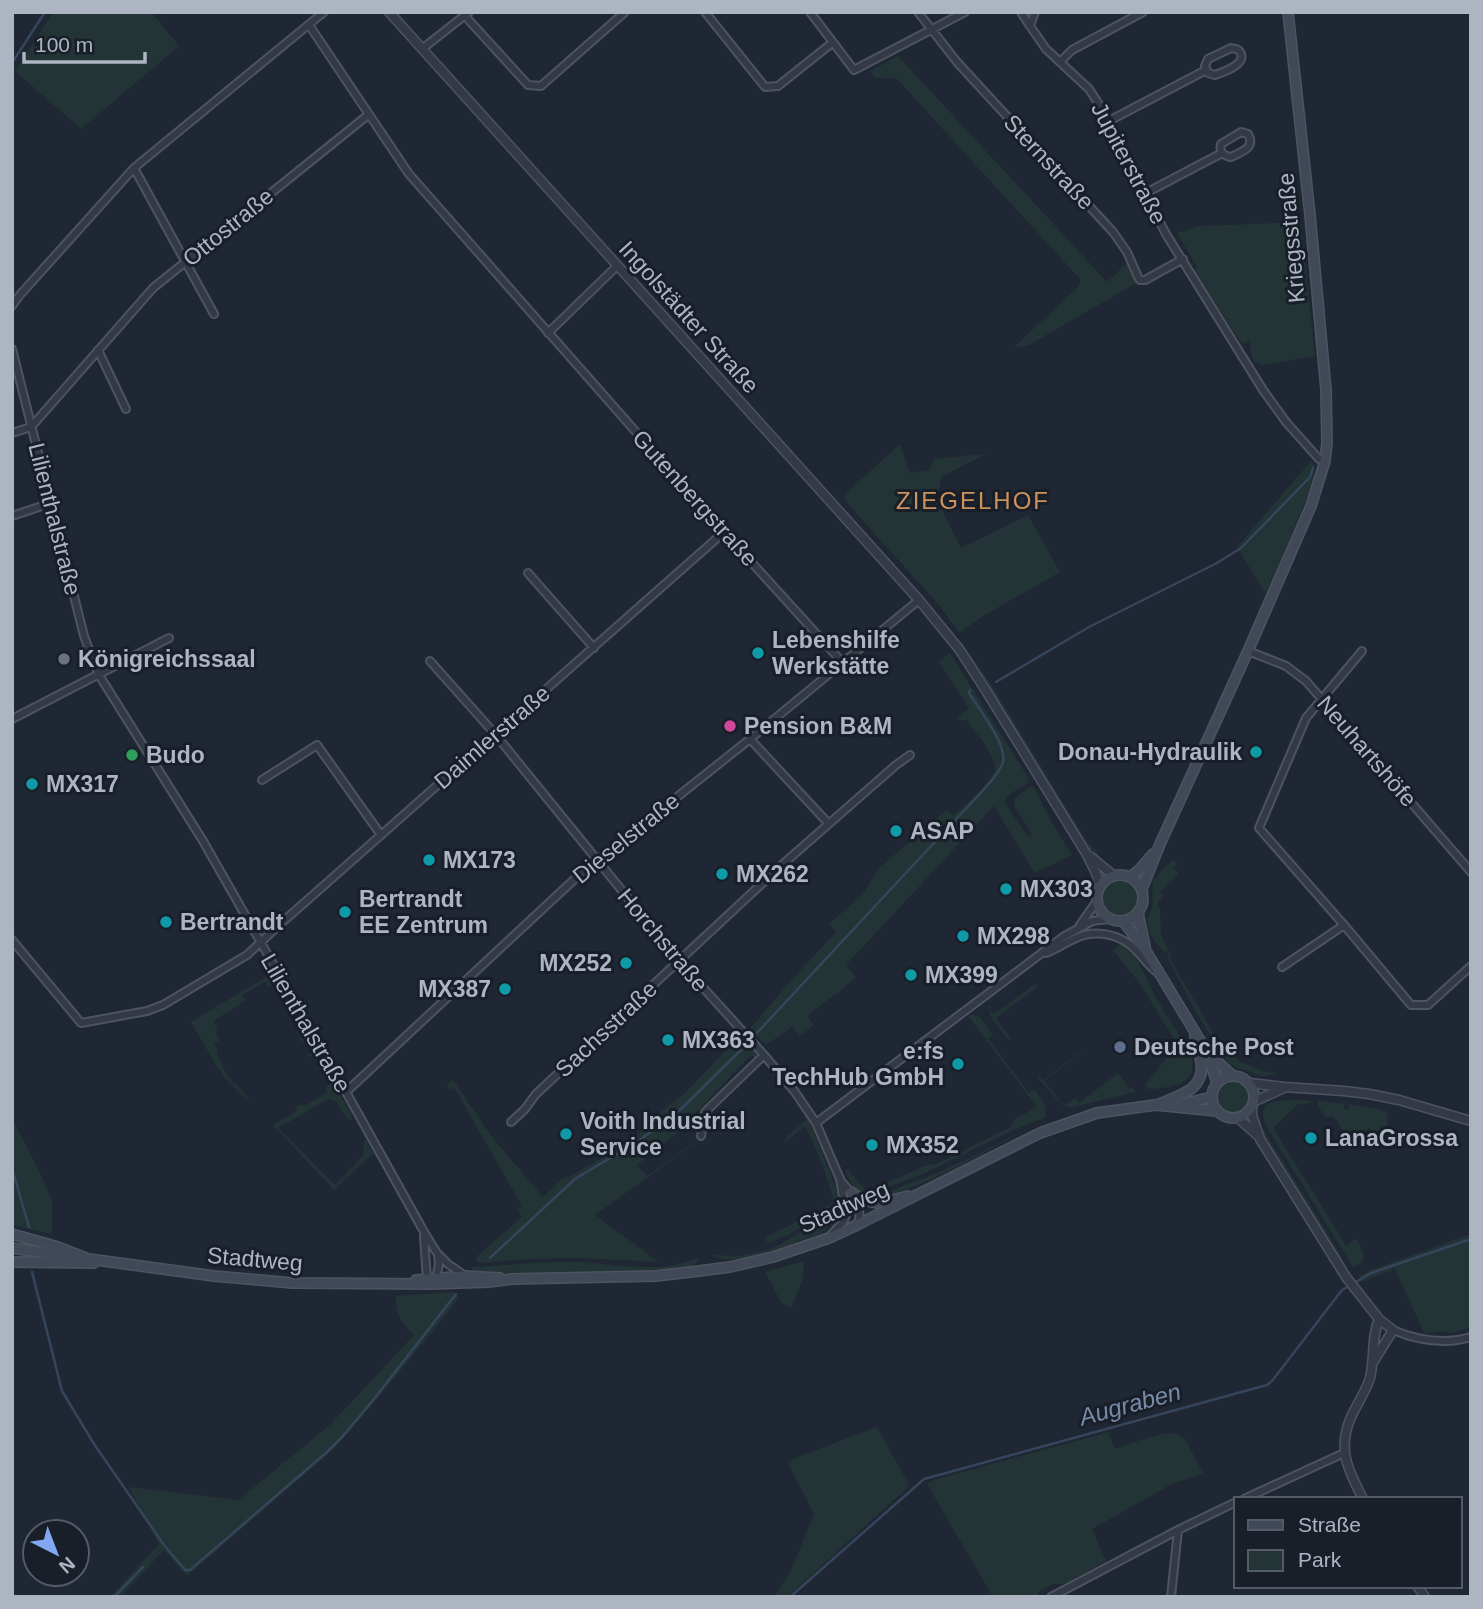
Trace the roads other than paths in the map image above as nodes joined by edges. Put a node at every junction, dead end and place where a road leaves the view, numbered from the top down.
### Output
1 (324, 12) edge
2 (389, 12) edge
3 (625, 12) edge
4 (705, 12) edge
5 (810, 12) edge
6 (918, 12) edge
7 (965, 12) edge
8 (1021, 12) edge
9 (1035, 12) edge
10 (1143, 12) edge
11 (1288, 12) edge
12 (467, 14) edge
13 (309, 25) junction
14 (1030, 26) junction
15 (931, 30) junction
16 (832, 43) junction
17 (422, 49) junction
18 (1060, 62) junction
19 (1206, 70) junction
20 (368, 115) junction
21 (1107, 122) junction
22 (1222, 153) junction
23 (134, 169) junction
24 (1144, 194) junction
25 (1183, 260) junction
26 (186, 261) junction
27 (617, 266) junction
28 (12, 306) edge
29 (214, 314) dead end
30 (548, 333) junction
31 (12, 349) edge
32 (98, 350) junction
33 (126, 409) dead end
34 (31, 428) junction
35 (12, 433) edge
36 (1325, 461) junction
37 (51, 503) junction
38 (12, 516) edge
39 (724, 532) junction
40 (528, 573) dead end
41 (919, 600) junction
42 (169, 638) dead end
43 (594, 648) junction
44 (1248, 651) junction
45 (1362, 651) dead end
46 (430, 661) dead end
47 (842, 662) junction
48 (99, 675) junction
49 (1322, 697) junction
50 (12, 719) edge
51 (495, 734) junction
52 (750, 739) junction
53 (910, 755) dead end
54 (262, 779) dead end
55 (828, 823) junction
56 (381, 835) junction
57 (1160, 844) junction
58 (1086, 853) junction
59 (597, 860) junction
60 (1471, 872) edge
61 (1113, 875) junction
62 (1130, 877) junction
63 (1100, 885) junction
64 (1142, 889) junction
65 (1097, 901) junction
66 (1138, 913) junction
67 (1109, 919) junction
68 (1123, 921) junction
69 (1344, 925) junction
70 (1078, 928) junction
71 (12, 940) edge
72 (261, 943) junction
73 (1146, 951) junction
74 (1038, 956) junction
75 (679, 961) junction
76 (1471, 966) edge
77 (1282, 967) dead end
78 (1159, 974) junction
79 (1195, 1033) junction
80 (1207, 1052) junction
81 (764, 1055) junction
82 (1233, 1076) junction
83 (1217, 1083) junction
84 (1250, 1083) junction
85 (1284, 1087) junction
86 (346, 1092) junction
87 (1212, 1097) junction
88 (1156, 1105) junction
89 (1253, 1105) junction
90 (1175, 1107) junction
91 (1217, 1111) junction
92 (1238, 1118) junction
93 (1471, 1121) edge
94 (511, 1122) dead end
95 (816, 1123) junction
96 (701, 1136) dead end
97 (1261, 1139) junction
98 (840, 1179) junction
99 (851, 1192) junction
100 (923, 1192) junction
101 (857, 1225) junction
102 (424, 1230) junction
103 (12, 1234) edge
104 (829, 1238) junction
105 (12, 1248) edge
106 (438, 1253) junction
107 (89, 1259) junction
108 (12, 1262) edge
109 (113, 1263) junction
110 (426, 1265) junction
111 (466, 1276) junction
112 (512, 1279) junction
113 (410, 1281) junction
114 (433, 1281) junction
115 (396, 1283) junction
116 (1379, 1319) junction
117 (1393, 1330) junction
118 (1471, 1337) edge
119 (1372, 1364) junction
120 (1344, 1453) junction
121 (1248, 1497) edge
122 (1362, 1497) edge
123 (1234, 1503) edge
124 (1178, 1530) junction
125 (1051, 1597) edge
126 (1171, 1597) edge

1 - 13 street
2 - 17 street, Ingolstädter Straße
3 - 12 street
4 - 16 street
5 - 16 street
6 - 15 street, Sternstraße
7 - 15 street
8 - 14 street, Jupiterstraße
9 - 14 street
10 - 18 street
11 - 36 main road, Kriegsstraße
12 - 17 street
13 - 20 street, Gutenbergstraße
13 - 23 street
14 - 18 street, Jupiterstraße
15 - 16 street
15 - 25 street, Sternstraße
17 - 27 street, Ingolstädter Straße
18 - 21 street, Jupiterstraße
19 - 19 street
19 - 21 street
20 - 26 street, Ottostraße
20 - 30 street, Gutenbergstraße
21 - 24 street, Jupiterstraße
22 - 22 street
22 - 24 street
23 - 26 street
23 - 28 street
24 - 25 street, Jupiterstraße
25 - 36 street, Jupiterstraße
26 - 29 street
26 - 32 street, Ottostraße
27 - 30 street
27 - 41 street, Ingolstädter Straße
30 - 39 street, Gutenbergstraße
31 - 34 street, Lilienthalstraße
32 - 33 street
32 - 34 street, Ottostraße
34 - 35 street
34 - 37 street, Lilienthalstraße
36 - 44 main road, Kriegsstraße
37 - 38 street
37 - 48 street, Lilienthalstraße
39 - 43 street, Daimlerstraße
39 - 47 street, Gutenbergstraße
40 - 43 street
41 - 47 street, Dieselstraße
41 - 58 street, Ingolstädter Straße
42 - 48 street
43 - 51 street, Daimlerstraße
44 - 49 street, Neuhartshöfe
44 - 57 main road, Kriegsstraße
45 - 49 street
46 - 51 street, Horchstraße
47 - 52 street, Dieselstraße
48 - 50 street
48 - 72 street, Lilienthalstraße
49 - 60 street, Neuhartshöfe
49 - 69 street
51 - 56 street, Daimlerstraße
51 - 59 street, Horchstraße
52 - 55 street
52 - 59 street, Dieselstraße
53 - 55 street, Sachsstraße
54 - 56 street
55 - 75 street, Sachsstraße
56 - 72 street, Daimlerstraße
57 - 62 main road
57 - 64 main road
58 - 61 street
58 - 63 street
59 - 75 street, Horchstraße
59 - 86 street, Dieselstraße
61 - 62 main road
61 - 63 main road
62 - 64 main road
63 - 65 main road
64 - 66 main road
65 - 67 main road
65 - 70 street
66 - 68 main road
66 - 73 main road
67 - 68 main road
67 - 70 street
68 - 73 main road
69 - 76 street
69 - 77 street
70 - 74 street
71 - 72 street, Daimlerstraße
72 - 86 street, Lilienthalstraße
73 - 78 main road
74 - 78 street
74 - 95 street
75 - 81 street, Horchstraße
75 - 94 street, Sachsstraße
78 - 79 main road
79 - 80 main road
79 - 88 main road
80 - 82 main road
80 - 83 main road
81 - 95 street, Horchstraße
81 - 96 street
82 - 83 main road
82 - 84 main road
83 - 87 main road
84 - 85 street
84 - 89 main road
85 - 89 street
85 - 93 street
86 - 102 street, Lilienthalstraße
87 - 90 main road, Stadtweg
87 - 91 main road
88 - 90 main road, Stadtweg
88 - 100 main road, Stadtweg
89 - 92 main road
89 - 97 street
90 - 91 main road, Stadtweg
91 - 92 main road
92 - 97 street
95 - 98 street, Horchstraße
97 - 116 street
98 - 99 street, Horchstraße
98 - 104 street, Horchstraße
99 - 100 main road
99 - 101 street, Horchstraße
100 - 101 main road, Stadtweg
101 - 104 main road, Stadtweg
102 - 106 street, Lilienthalstraße
102 - 110 street, Lilienthalstraße
103 - 107 main road
104 - 112 main road, Stadtweg
105 - 107 main road
106 - 111 street, Lilienthalstraße
106 - 114 street
107 - 109 main road
108 - 109 main road
109 - 115 main road, Stadtweg
110 - 113 street
110 - 114 street, Lilienthalstraße
111 - 112 main road, Stadtweg
111 - 114 main road, Stadtweg
112 - 114 main road, Stadtweg
113 - 114 main road, Stadtweg
113 - 115 main road, Stadtweg
114 - 115 main road, Stadtweg
116 - 117 street
116 - 119 street
117 - 118 street
117 - 119 street
119 - 120 street
120 - 121 street
120 - 122 street
123 - 124 street
124 - 125 street
124 - 126 street

